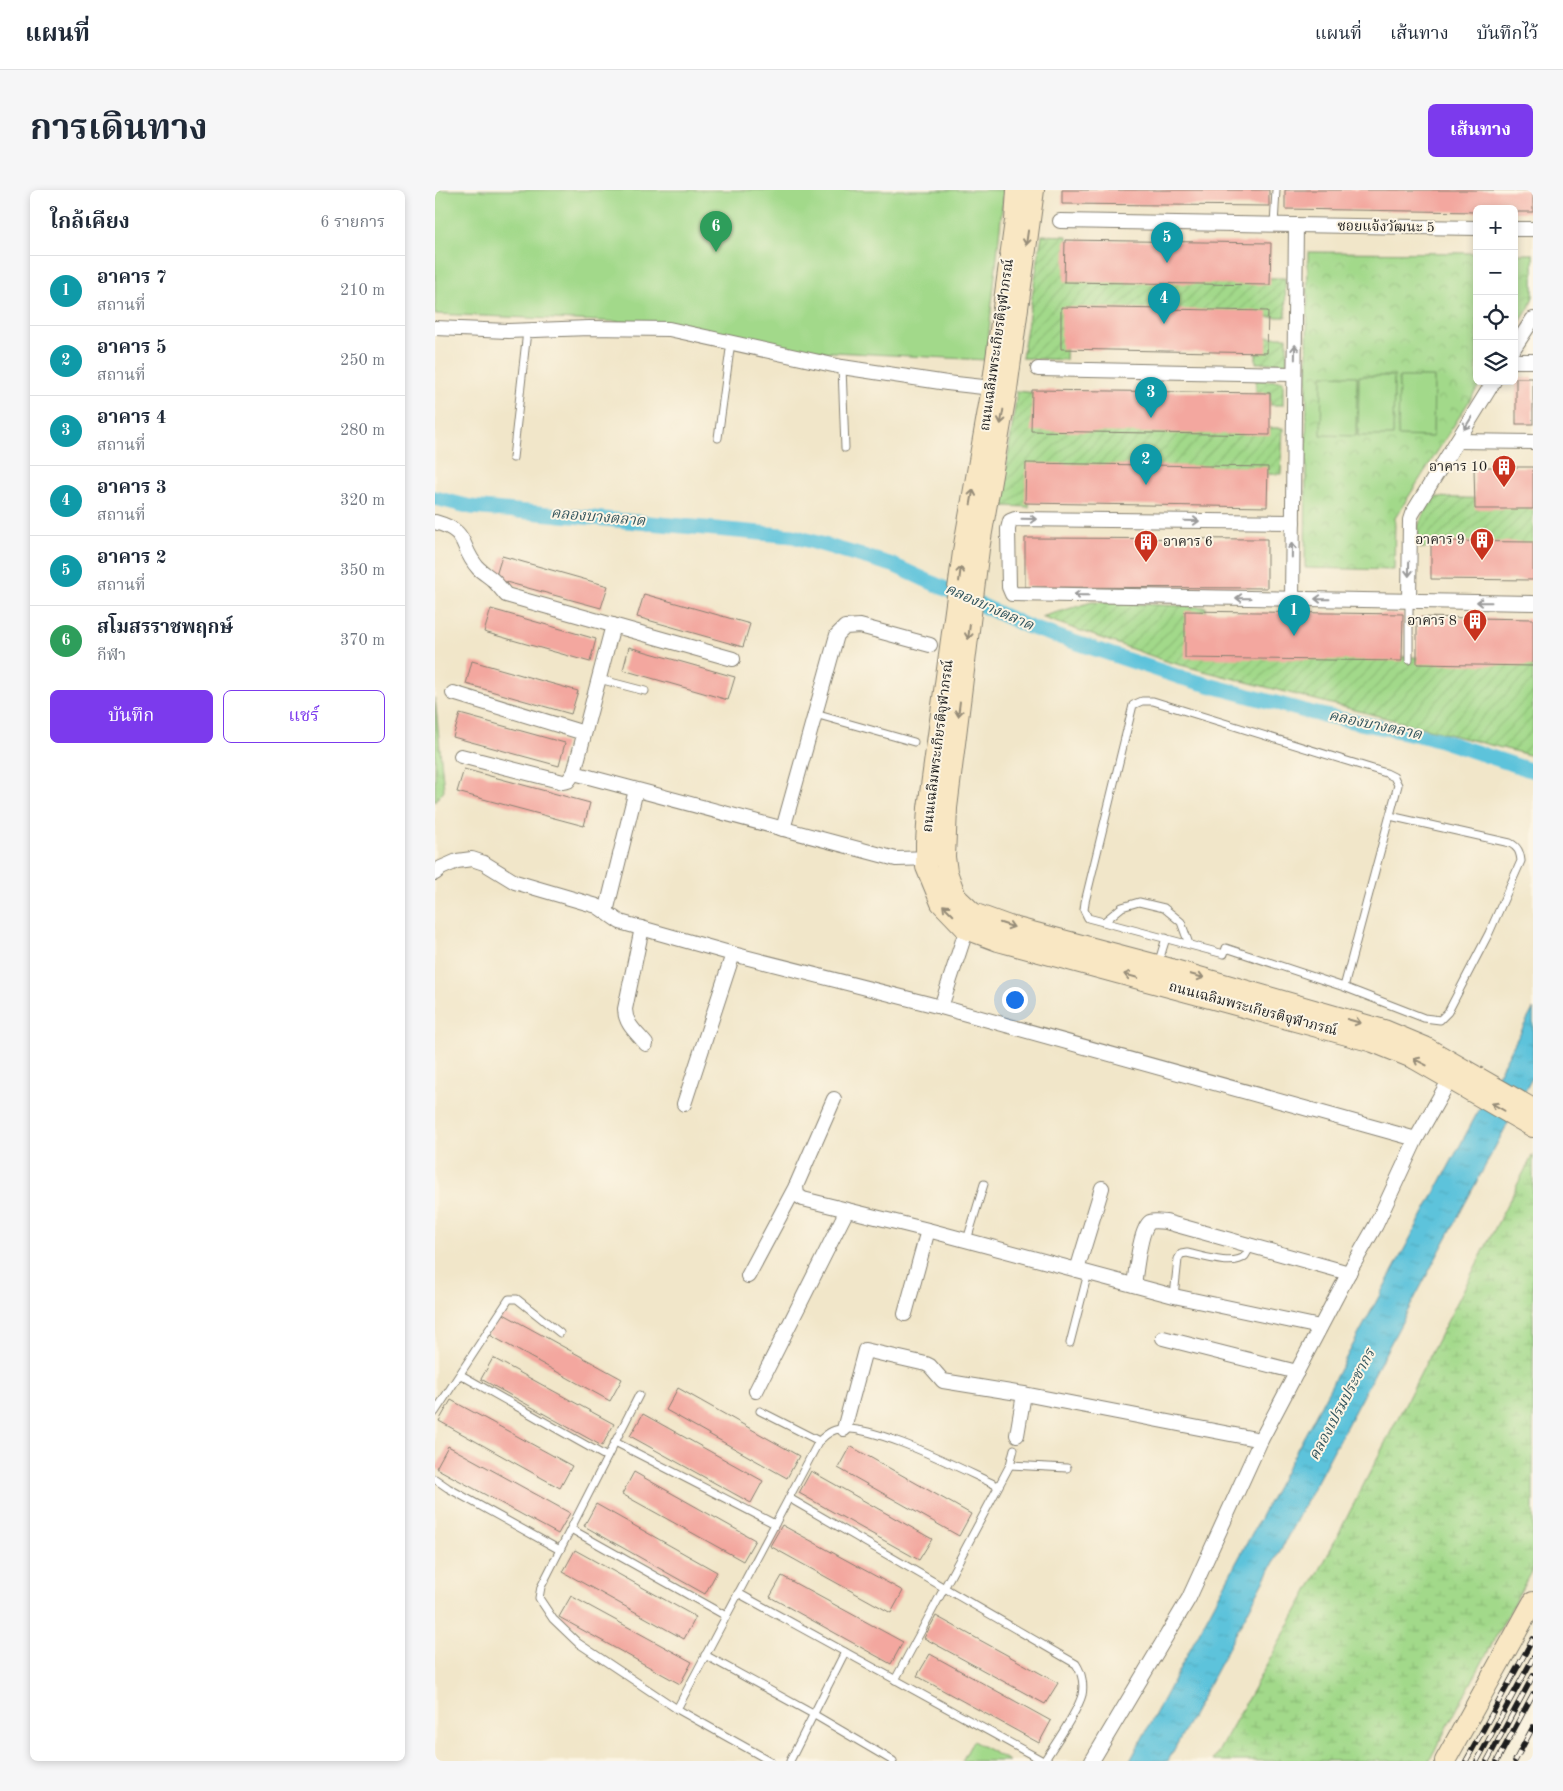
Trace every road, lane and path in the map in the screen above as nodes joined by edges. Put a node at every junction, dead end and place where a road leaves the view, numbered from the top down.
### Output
1 (1017, 190) edge
2 (1034, 190) edge
3 (1275, 190) edge
4 (1060, 221) dead end
5 (1274, 224) junction
6 (1296, 225) junction
7 (1473, 228) edge
8 (1518, 229) edge
9 (1533, 229) edge
10 (1533, 319) edge
11 (435, 328) edge
12 (527, 331) junction
13 (731, 342) junction
14 (1518, 342) edge
15 (1518, 361) edge
16 (1533, 361) edge
17 (842, 367) junction
18 (1038, 369) dead end
19 (1294, 374) junction
20 (1492, 385) edge
21 (999, 388) junction
22 (718, 438) dead end
23 (1457, 441) junction
24 (1533, 442) edge
25 (845, 448) dead end
26 (513, 458) dead end
27 (435, 522) edge
28 (1293, 522) junction
29 (1292, 599) junction
30 (1409, 601) junction
31 (1533, 603) edge
32 (613, 626) junction
33 (931, 645) dead end
34 (733, 659) dead end
35 (1409, 660) dead end
36 (599, 679) junction
37 (645, 691) dead end
38 (453, 693) dead end
39 (815, 714) junction
40 (584, 733) junction
41 (914, 742) dead end
42 (461, 756) dead end
43 (573, 773) junction
44 (636, 790) junction
45 (1390, 816) junction
46 (783, 829) junction
47 (935, 858) junction
48 (435, 873) edge
49 (606, 912) junction
50 (969, 921) junction
51 (1105, 921) junction
52 (642, 928) junction
53 (1166, 938) junction
54 (1189, 944) junction
55 (733, 954) junction
56 (1155, 973) junction
57 (1344, 988) junction
58 (941, 1007) junction
59 (646, 1044) dead end
60 (1461, 1075) junction
61 (834, 1099) dead end
62 (684, 1104) dead end
63 (1533, 1109) edge
64 (1533, 1128) edge
65 (1416, 1139) junction
66 (984, 1184) dead end
67 (796, 1186) junction
68 (1102, 1188) dead end
69 (847, 1210) junction
70 (928, 1230) junction
71 (967, 1240) junction
72 (1251, 1246) junction
73 (1083, 1271) junction
74 (1349, 1273) junction
75 (748, 1276) dead end
76 (1134, 1285) junction
77 (1174, 1296) junction
78 (905, 1314) dead end
79 (1320, 1327) junction
80 (560, 1333) dead end
81 (1163, 1338) dead end
82 (1070, 1343) dead end
83 (1297, 1372) junction
84 (461, 1375) junction
85 (756, 1391) dead end
86 (1023, 1394) junction
87 (639, 1395) dead end
88 (760, 1411) dead end
89 (435, 1412) edge
90 (844, 1429) junction
91 (1017, 1435) dead end
92 (1261, 1440) junction
93 (819, 1441) junction
94 (615, 1442) junction
95 (1014, 1449) dead end
96 (607, 1457) junction
97 (1010, 1466) junction
98 (1067, 1468) dead end
99 (435, 1479) edge
100 (998, 1486) junction
101 (789, 1498) junction
102 (775, 1524) junction
103 (571, 1529) junction
104 (559, 1550) junction
105 (944, 1588) junction
106 (738, 1594) junction
107 (1533, 1602) edge
108 (726, 1616) junction
109 (845, 1652) junction
110 (705, 1655) junction
111 (895, 1680) junction
112 (677, 1709) junction
113 (813, 1714) junction
114 (770, 1761) edge
115 (790, 1761) edge
116 (893, 1761) edge
117 (1044, 1761) edge
118 (1092, 1761) edge
119 (1445, 1761) edge

1 - 21 street, ถนนเฉลิมพระเกียรติจุฬาภรณ์
2 -> 21 street, ถนนเฉลิมพระเกียรติจุฬาภรณ์
3 - 5 lane
4 - 5 street, ซอยแจ้งวัฒนะ 5
5 - 6 street, ซอยแจ้งวัฒนะ 5
6 - 7 street, ซอยแจ้งวัฒนะ 5
19 -> 6 street
8 - 9 street
10 - 14 street
11 - 12 street
12 - 13 street
12 - 26 lane
13 - 17 street
13 - 22 lane
15 - 16 street
17 - 21 street
17 - 25 lane
18 - 19 street
19 - 28 street
20 -> 23 street
21 - 47 street, ถนนเฉลิมพระเกียรติจุฬาภรณ์
23 - 24 street
23 -> 30 street
27 - 32 street
29 -> 28 street
29 -> 28 street
30 -> 29 street
31 -> 30 street
30 - 35 lane
32 - 34 street
32 - 36 street
33 - 39 street
36 - 37 lane
36 - 40 street
38 - 40 street
39 - 41 lane
39 - 46 street
40 - 43 street
42 - 43 street
43 - 44 street
44 - 46 street
44 - 49 street
45 - 51 lane
45 - 57 lane
45 - 57 lane
46 - 47 street
47 - 50 street, ถนนเฉลิมพระเกียรติจุฬาภรณ์
48 - 49 street
49 - 52 street
50 - 56 street, ถนนเฉลิมพระเกียรติจุฬาภรณ์
50 - 58 street
51 - 53 lane
51 - 54 lane
52 - 55 street
52 - 59 street
53 - 54 lane
53 - 56 lane
54 - 57 lane
55 - 58 street
55 - 62 street
56 - 60 street, ถนนเฉลิมพระเกียรติจุฬาภรณ์
58 - 65 street
60 - 63 street, ถนนเฉลิมพระเกียรติจุฬาภรณ์
64 -> 60 street, ถนนเฉลิมพระเกียรติจุฬาภรณ์
60 - 65 street
61 - 67 street
65 - 74 street
66 - 71 lane
67 - 69 street
67 - 75 street
68 - 73 street
69 - 70 street
69 - 85 street
70 - 71 street
70 - 78 street
71 - 73 street
72 - 74 street
72 - 76 street
72 - 77 lane
73 - 76 street
73 - 82 lane
74 - 79 street
76 - 77 street
77 - 79 street
79 - 83 street
80 - 84 lane
81 - 83 street
83 - 92 street
84 - 89 lane
84 - 96 lane
86 - 90 street
86 - 91 street
86 - 92 street
87 - 94 lane
88 - 93 lane
90 - 93 lane
90 - 100 lane
92 - 118 street
93 - 101 lane
94 - 96 lane
94 - 102 lane
95 - 97 lane
96 - 103 lane
97 - 98 lane
97 - 100 lane
99 - 104 lane
100 - 105 lane
101 - 102 lane
101 - 105 lane
102 - 106 lane
103 - 104 lane
103 - 108 lane
104 - 112 lane
105 - 111 lane
105 - 117 lane
106 - 108 lane
106 - 109 lane
107 - 119 street
108 - 110 lane
109 - 111 lane
109 - 113 lane
110 - 112 lane
110 - 113 lane
111 - 117 lane
112 - 114 lane
113 - 115 lane
113 - 116 lane

